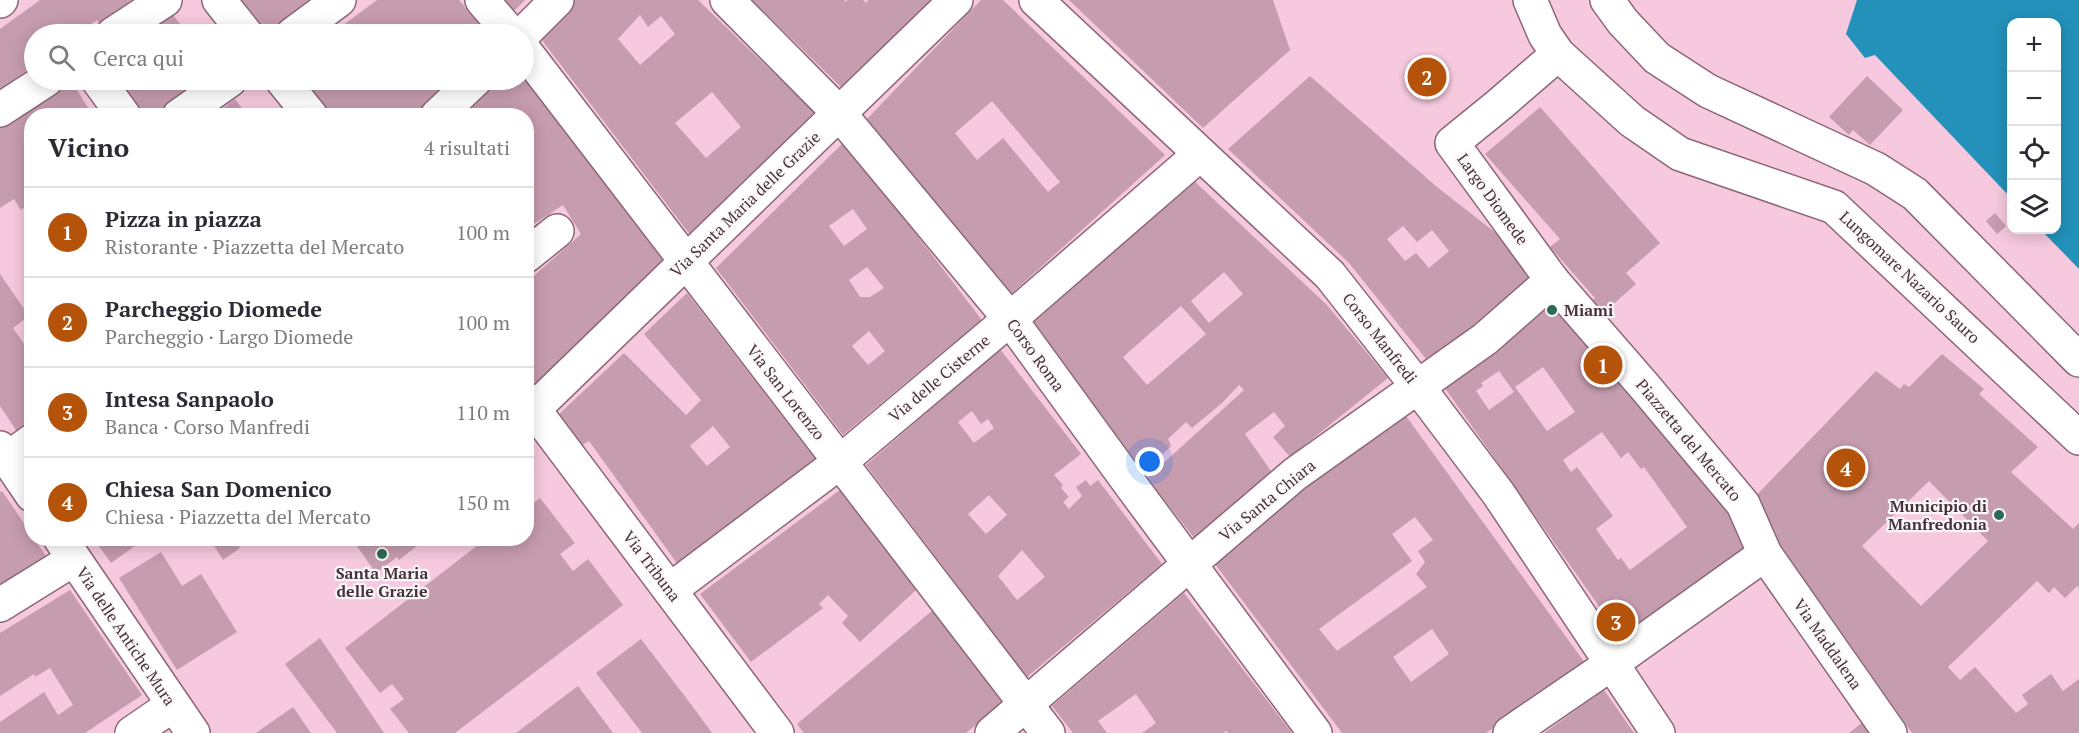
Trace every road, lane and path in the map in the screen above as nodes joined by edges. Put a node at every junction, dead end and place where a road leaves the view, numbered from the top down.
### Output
1 (165, 0) edge
2 (219, 0) edge
3 (339, 0) edge
4 (482, 0) edge
5 (557, 0) edge
6 (727, 0) edge
7 (956, 0) edge
8 (1036, 0) edge
9 (1530, 0) edge
10 (1607, 0) edge
11 (128, 24) edge
12 (238, 24) edge
13 (307, 24) edge
14 (502, 24) edge
15 (533, 24) edge
16 (1558, 54) junction
17 (534, 63) edge
18 (31, 90) edge
19 (105, 90) edge
20 (216, 90) edge
21 (290, 90) edge
22 (464, 90) edge
23 (118, 108) edge
24 (190, 108) edge
25 (305, 108) edge
26 (445, 108) edge
27 (0, 110) edge
28 (839, 113) junction
29 (1199, 155) junction
30 (557, 231) dead end
31 (534, 250) edge
32 (685, 262) junction
33 (1552, 280) junction
34 (1010, 319) junction
35 (2079, 360) edge
36 (1418, 387) junction
37 (534, 400) edge
38 (534, 409) edge
39 (2079, 438) edge
40 (10, 453) edge
41 (840, 462) junction
42 (24, 480) edge
43 (67, 549) edge
44 (1765, 554) junction
45 (1190, 563) junction
46 (670, 590) junction
47 (0, 605) edge
48 (1611, 664) junction
49 (1026, 704) junction
50 (173, 705) junction
51 (132, 733) edge
52 (193, 733) edge
53 (777, 733) edge
54 (992, 733) edge
55 (1048, 733) edge
56 (1316, 733) edge
57 (1509, 733) edge
58 (1658, 733) edge
59 (1890, 733) edge

1 - 11 street
2 - 12 street
3 - 13 street
4 - 14 street
5 - 15 street
6 - 28 street, Corso Roma
7 - 28 street, Via Santa Maria delle Grazie
8 - 29 street, Corso Manfredi
9 - 16 street, Lungomare Nazario Sauro
10 - 35 street
16 - 33 street, Largo Diomede
16 - 39 street, Lungomare Nazario Sauro
17 - 32 street, Via San Lorenzo
18 - 27 street
19 - 23 street
20 - 24 street
21 - 25 street
22 - 26 street
28 - 32 street, Via Santa Maria delle Grazie
28 - 34 street, Corso Roma
29 - 34 street, Via delle Cisterne
29 - 36 street, Corso Manfredi
30 - 31 street
32 - 37 street, Via Santa Maria delle Grazie
32 - 41 street, Via San Lorenzo
33 - 36 street, Via Santa Chiara
33 - 44 street, Piazzetta del Mercato
34 - 41 street, Via delle Cisterne
34 - 45 street, Corso Roma
36 - 45 street, Via Santa Chiara
36 - 48 street, Corso Manfredi
38 - 46 street, Via Tribuna
40 - 42 street
41 - 46 street, Via delle Cisterne
41 - 49 street, Via San Lorenzo
43 - 47 street
43 - 50 street, Via delle Antiche Mura
44 - 48 street
44 - 59 street, Via Maddalena
45 - 49 street, Via Santa Chiara
45 - 56 street, Corso Roma
46 - 53 street, Via Tribuna
48 - 57 street
48 - 58 street, Corso Manfredi
49 - 54 street, Via Santa Chiara
49 - 55 street, Via San Lorenzo
50 - 51 street
50 - 52 street, Via delle Antiche Mura

